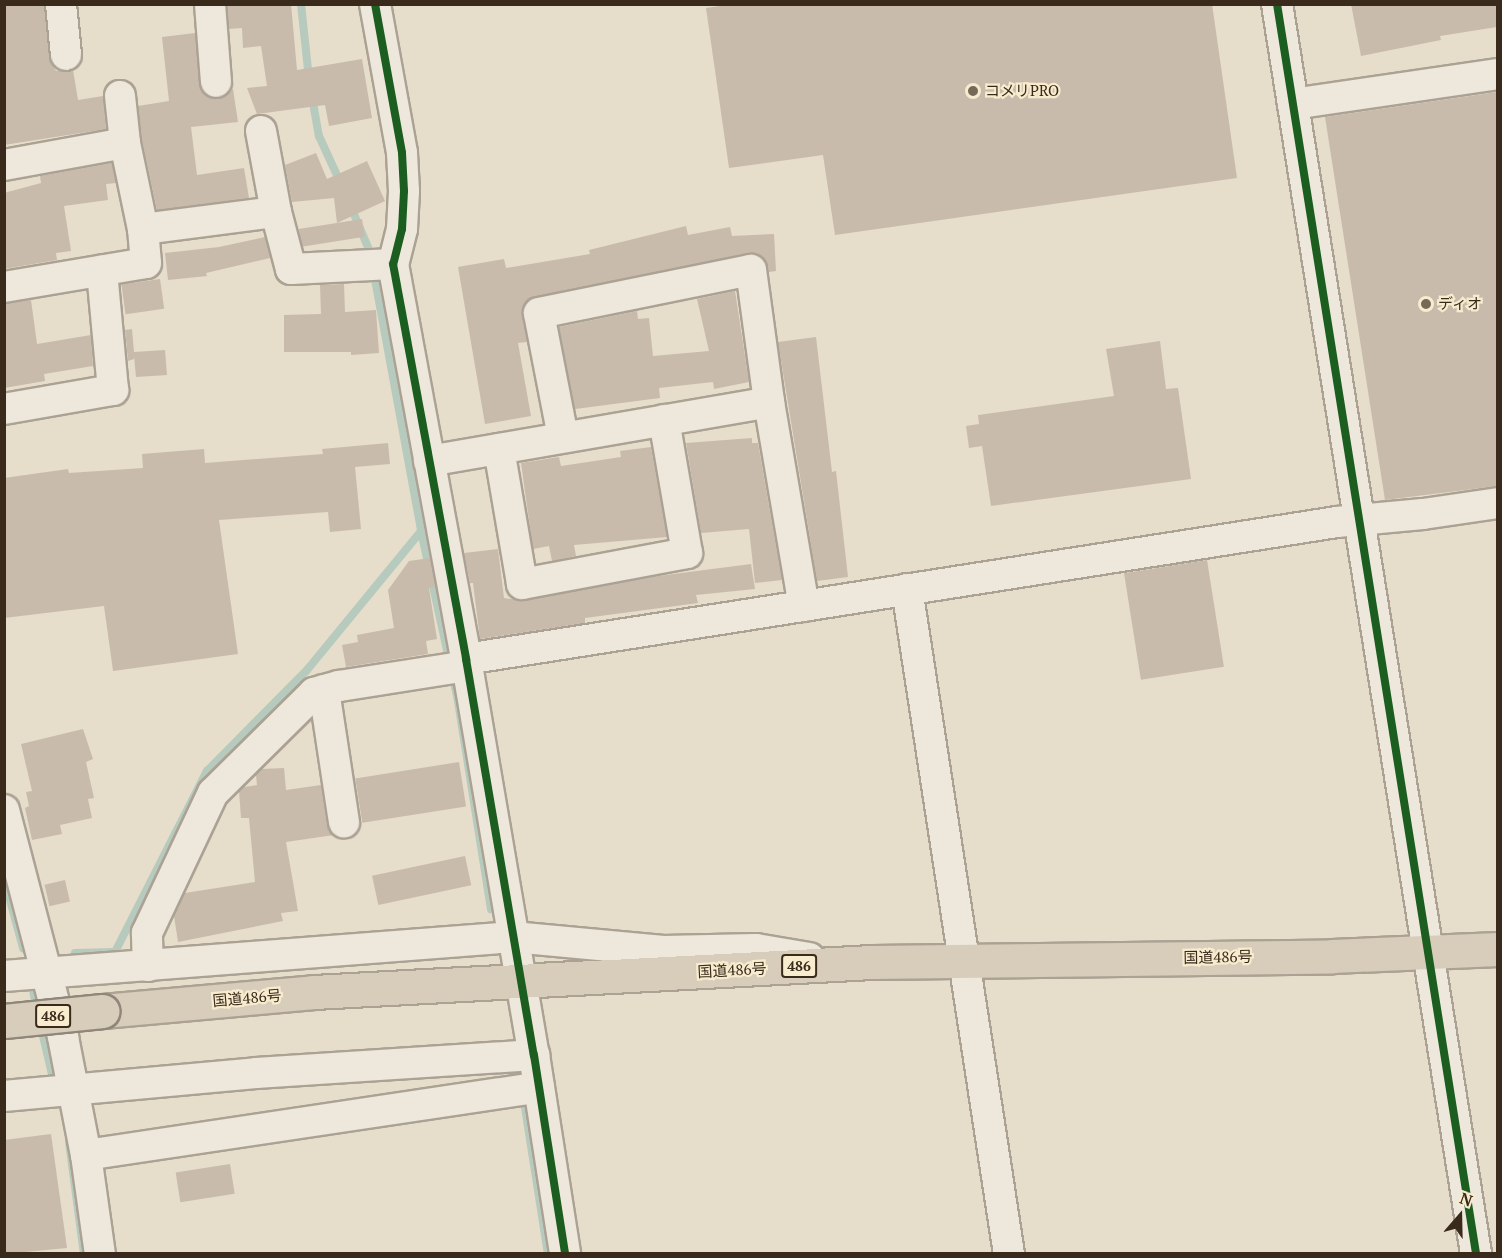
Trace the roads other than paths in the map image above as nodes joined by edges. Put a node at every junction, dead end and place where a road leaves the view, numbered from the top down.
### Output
1 (61, 4) edge
2 (210, 4) edge
3 (375, 4) edge
4 (1277, 4) edge
5 (66, 55) dead end
6 (1497, 74) edge
7 (216, 82) dead end
8 (120, 96) dead end
9 (1293, 104) junction
10 (261, 131) dead end
11 (125, 143) junction
12 (4, 165) edge
13 (276, 212) junction
14 (143, 229) junction
15 (380, 265) junction
16 (102, 271) junction
17 (4, 287) edge
18 (769, 402) junction
19 (4, 409) edge
20 (664, 420) junction
21 (563, 437) junction
22 (499, 449) junction
23 (429, 461) junction
24 (1497, 503) edge
25 (1358, 520) junction
26 (907, 589) junction
27 (804, 606) junction
28 (459, 665) junction
29 (324, 690) junction
30 (4, 810) edge
31 (344, 822) dead end
32 (513, 937) junction
33 (1497, 949) edge
34 (1429, 952) junction
35 (965, 961) junction
36 (844, 963) junction
37 (148, 966) junction
38 (45, 973) junction
39 (4, 976) edge
40 (521, 982) junction
41 (4, 1021) edge
42 (534, 1055) junction
43 (539, 1087) junction
44 (62, 1091) junction
45 (4, 1096) edge
46 (86, 1155) junction
47 (100, 1254) edge
48 (566, 1254) edge
49 (1009, 1254) edge
50 (1476, 1254) edge

1 - 5 street
2 - 7 street
3 - 15 street
4 - 9 street
6 - 9 street
8 - 11 street
9 - 25 street
10 - 13 street
11 - 12 street
11 - 14 street
13 - 14 street
13 - 15 street
14 - 16 street
15 - 23 street
16 - 17 street
16 - 19 street
18 - 20 street
18 - 21 street
18 - 27 street
20 - 21 street
20 - 22 street
21 - 22 street
22 - 23 street
23 - 28 street
24 - 25 street
25 - 26 street
25 - 34 street
26 - 27 street
26 - 35 street
27 - 28 street
28 - 29 street
28 - 32 street
29 - 31 street
29 - 37 street
30 - 38 street
32 - 36 street
32 - 37 street
32 - 40 street
33 - 34 highway, 国道486号 / 486
34 - 35 highway, 国道486号 / 486
34 - 50 street
35 - 36 highway, 国道486号 / 486
35 - 49 street
36 - 40 highway, 国道486号 / 486
37 - 38 street
38 - 39 street
38 - 44 street
40 - 41 highway, 国道486号 / 486, bridge
40 - 42 street
42 - 43 street
42 - 44 street
43 - 46 street
43 - 48 street
44 - 45 street
44 - 46 street
46 - 47 street

